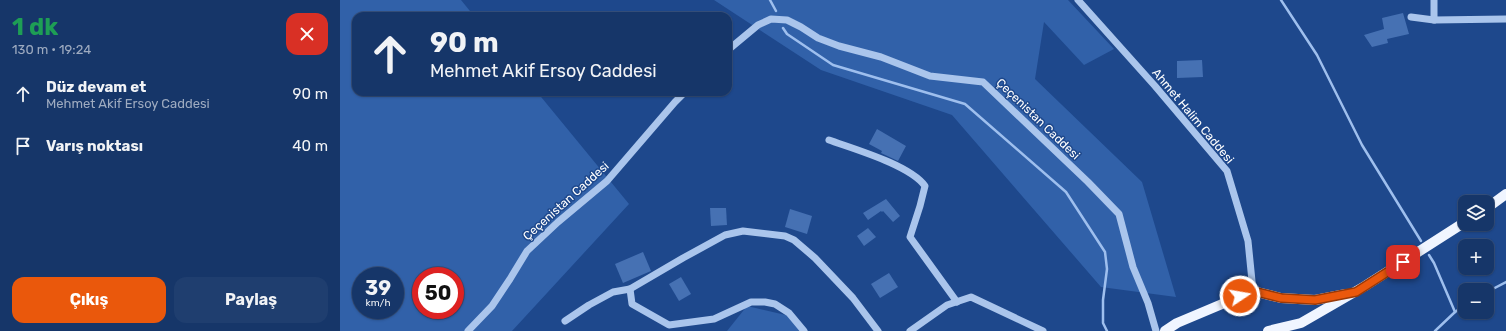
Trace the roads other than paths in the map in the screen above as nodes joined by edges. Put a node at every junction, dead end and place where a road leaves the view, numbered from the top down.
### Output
1 (1078, 0) edge
2 (1434, 0) edge
3 (1411, 17) dead end
4 (1506, 19) edge
5 (1434, 20) junction
6 (732, 46) edge
7 (682, 96) edge
8 (829, 140) dead end
9 (1506, 194) edge
10 (1494, 203) edge
11 (1458, 226) edge
12 (630, 289) junction
13 (1253, 291) junction
14 (1356, 292) junction
15 (957, 302) junction
16 (565, 321) dead end
17 (468, 331) edge
18 (804, 331) edge
19 (878, 331) edge
20 (910, 331) edge
21 (1043, 331) edge
22 (1156, 331) edge
23 (1164, 331) edge
24 (1268, 331) edge

1 - 13 street, Ahmet Halim Caddesi
2 - 5 street
3 - 5 street
4 - 5 street
6 - 22 street, Çeçenistan Caddesi
7 - 17 street, Çeçenistan Caddesi
8 - 15 street
9 - 10 main road
11 - 14 main road
12 - 16 street
12 - 18 street
12 - 19 street
13 - 14 main road
13 - 23 main road
14 - 24 main road
15 - 20 street
15 - 21 street

